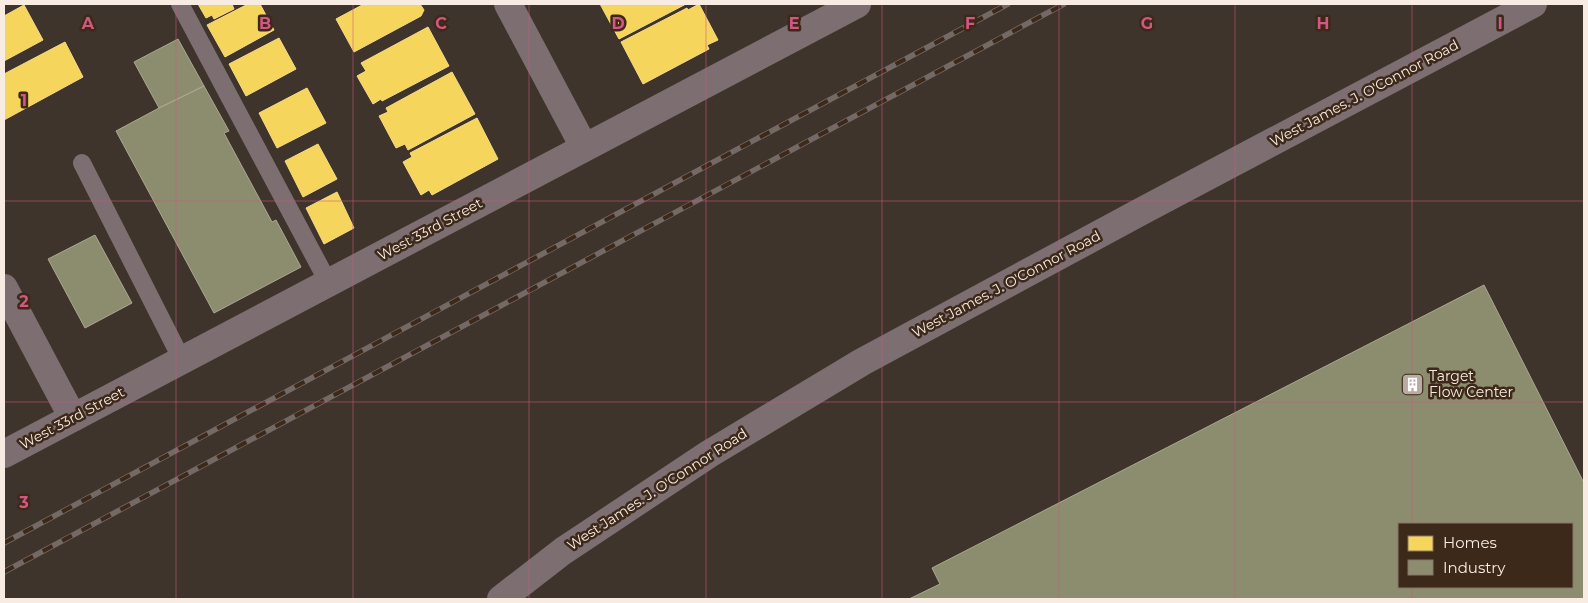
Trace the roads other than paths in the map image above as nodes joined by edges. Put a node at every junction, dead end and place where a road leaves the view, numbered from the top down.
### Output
1 (180, 4) edge
2 (508, 4) edge
3 (1533, 4) edge
4 (848, 6) edge
5 (584, 147) junction
6 (82, 163) dead end
7 (328, 282) junction
8 (4, 288) edge
9 (182, 360) junction
10 (73, 418) junction
11 (4, 454) edge
12 (501, 599) edge

1 - 7 lane
2 - 5 street
3 - 12 street, West James. J. O'Connor Road
4 - 5 street, West 33rd Street
5 - 7 street, West 33rd Street
6 - 9 lane
7 - 9 street, West 33rd Street
8 - 10 street
9 - 10 street, West 33rd Street
10 - 11 street, West 33rd Street

